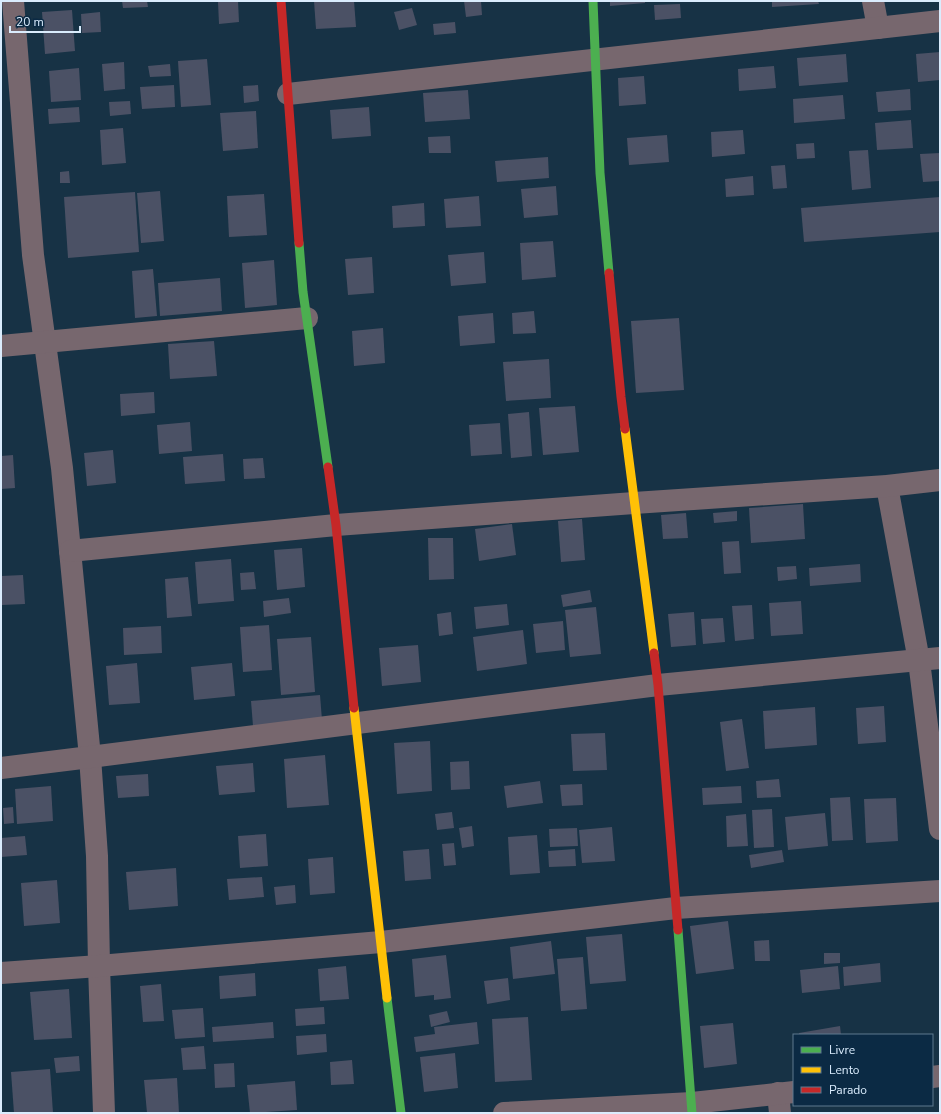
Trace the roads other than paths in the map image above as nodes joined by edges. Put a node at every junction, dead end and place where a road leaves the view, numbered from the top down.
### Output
1 (13, 1) edge
2 (281, 1) edge
3 (594, 1) edge
4 (873, 1) edge
5 (940, 21) edge
6 (878, 28) junction
7 (596, 60) junction
8 (288, 94) junction
9 (307, 318) junction
10 (45, 342) junction
11 (1, 346) edge
12 (940, 480) edge
13 (886, 486) junction
14 (634, 503) junction
15 (336, 525) junction
16 (70, 551) junction
17 (940, 658) edge
18 (919, 661) junction
19 (658, 685) junction
20 (355, 723) junction
21 (90, 757) junction
22 (1, 768) edge
23 (940, 829) edge
24 (940, 891) edge
25 (676, 908) junction
26 (381, 942) junction
27 (99, 966) junction
28 (1, 973) edge
29 (784, 1099) edge
30 (692, 1108) edge
31 (104, 1113) edge
32 (401, 1113) edge
33 (504, 1113) edge

1 - 10 street
2 - 8 street
3 - 7 street
4 - 6 street
5 - 6 street
6 - 7 street
7 - 8 street
7 - 14 street
8 - 9 street
9 - 10 street
9 - 15 street
10 - 11 street
10 - 16 street
12 - 13 street
13 - 14 street
13 - 18 street
14 - 15 street
14 - 19 street
15 - 16 street
15 - 20 street
16 - 21 street
17 - 18 street
18 - 19 street
18 - 23 street
19 - 20 street
19 - 25 street
20 - 21 street
20 - 26 street
21 - 22 street
21 - 27 street
24 - 25 street
25 - 26 street
25 - 30 street
26 - 27 street
26 - 32 street
27 - 28 street
27 - 31 street
29 - 30 street
30 - 33 street

